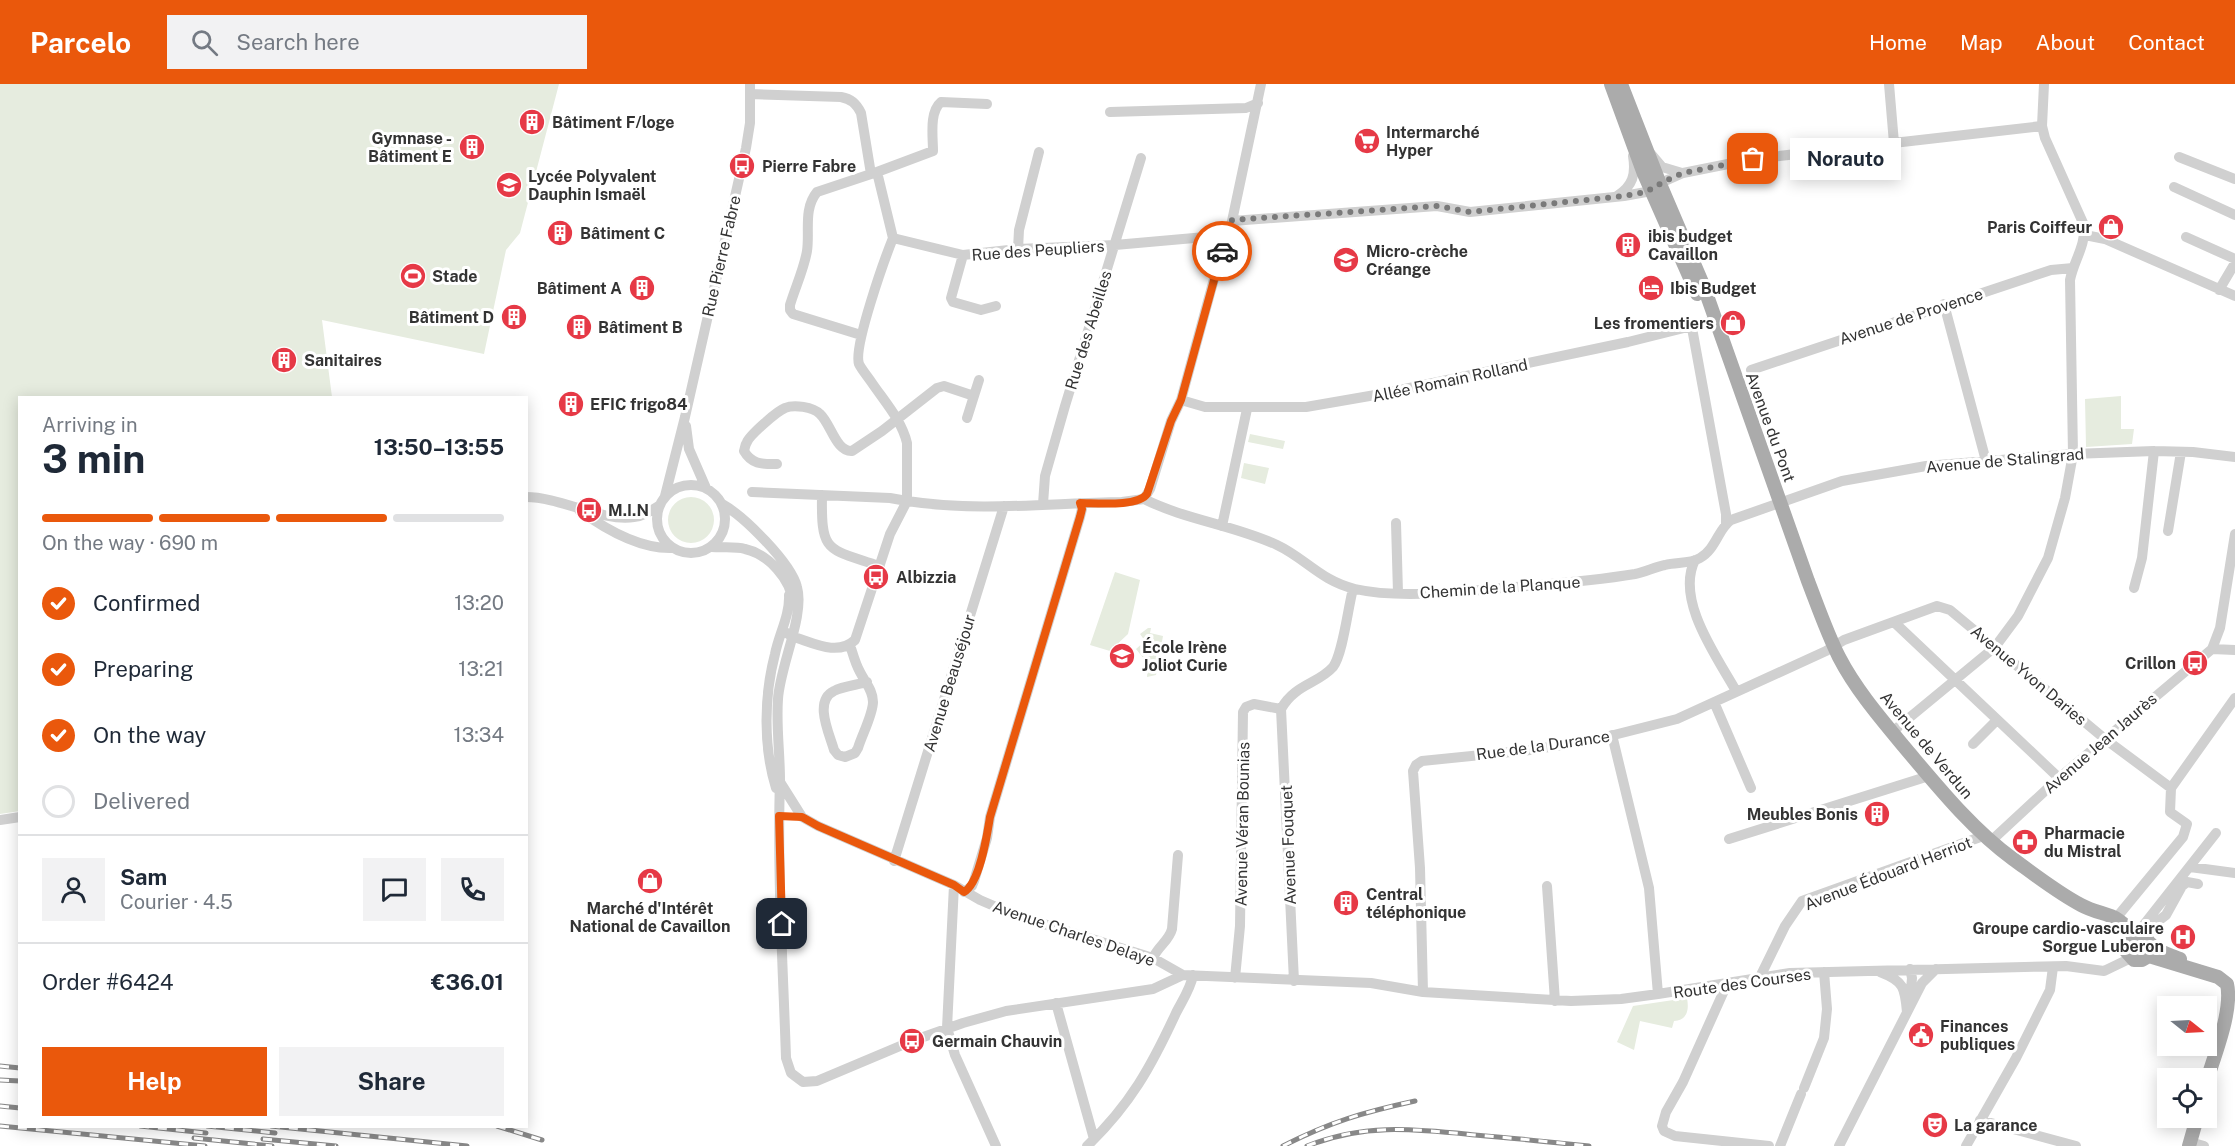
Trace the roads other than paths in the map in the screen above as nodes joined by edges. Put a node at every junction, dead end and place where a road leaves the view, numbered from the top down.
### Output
1 (1262, 84) edge
2 (1611, 84) edge
3 (1621, 84) edge
4 (1890, 84) edge
5 (2044, 84) edge
6 (750, 89) edge
7 (1258, 103) junction
8 (987, 104) dead end
9 (1110, 112) dead end
10 (2042, 126) junction
11 (1627, 130) junction
12 (1894, 143) junction
13 (1647, 149) junction
14 (1039, 152) dead end
15 (2179, 157) dead end
16 (1141, 158) dead end
17 (874, 173) junction
18 (1683, 173) junction
19 (2235, 179) edge
20 (1655, 187) junction
21 (2174, 187) dead end
22 (1616, 197) junction
23 (2235, 215) edge
24 (1232, 220) junction
25 (1228, 235) junction
26 (2085, 235) junction
27 (2186, 237) dead end
28 (893, 238) junction
29 (1115, 245) junction
30 (1018, 249) junction
31 (963, 255) junction
32 (2235, 261) edge
33 (2073, 268) junction
34 (2219, 290) junction
35 (2235, 296) edge
36 (1944, 304) junction
37 (996, 306) dead end
38 (1713, 321) junction
39 (1692, 328) junction
40 (861, 335) junction
41 (1751, 370) dead end
42 (979, 380) dead end
43 (974, 396) junction
44 (1181, 400) junction
45 (1247, 409) junction
46 (685, 417) junction
47 (967, 418) dead end
48 (897, 419) junction
49 (2154, 452) junction
50 (2181, 452) junction
51 (2073, 454) junction
52 (2235, 457) edge
53 (1986, 461) junction
54 (777, 464) dead end
55 (706, 488) junction
56 (752, 492) dead end
57 (822, 495) junction
58 (528, 497) edge
59 (1144, 499) junction
60 (663, 501) junction
61 (907, 501) junction
62 (1780, 501) junction
63 (1080, 503) junction
64 (722, 504) junction
65 (1043, 504) junction
66 (1004, 506) junction
67 (577, 508) junction
68 (1396, 523) dead end
69 (1726, 524) junction
70 (1222, 526) junction
71 (2168, 531) dead end
72 (2235, 534) edge
73 (712, 547) junction
74 (672, 548) junction
75 (1695, 561) junction
76 (879, 566) junction
77 (788, 586) junction
78 (2134, 588) dead end
79 (1353, 589) junction
80 (1398, 593) junction
81 (1943, 607) joint
82 (1895, 622) junction
83 (791, 636) junction
84 (850, 645) junction
85 (1834, 646) junction
86 (1995, 647) junction
87 (2212, 649) junction
88 (2235, 650) edge
89 (1956, 680) junction
90 (867, 682) junction
91 (1736, 691) junction
92 (2235, 698) edge
93 (1714, 702) junction
94 (1281, 709) junction
95 (1997, 720) junction
96 (1892, 732) junction
97 (1612, 735) junction
98 (2105, 740) junction
99 (1973, 744) dead end
100 (1929, 776) junction
101 (2059, 778) junction
102 (780, 782) junction
103 (1751, 788) dead end
104 (2171, 788) junction
105 (778, 796) junction
106 (779, 816) junction
107 (18, 817) edge
108 (802, 817) junction
109 (0, 820) edge
110 (2216, 833) dead end
111 (1988, 838) junction
112 (1729, 839) dead end
113 (1178, 855) dead end
114 (894, 861) junction
115 (2190, 867) junction
116 (2235, 873) edge
117 (2199, 884) dead end
118 (954, 885) junction
119 (1547, 886) dead end
120 (964, 892) junction
121 (2117, 917) junction
122 (2145, 942) junction
123 (2131, 958) junction
124 (1158, 961) junction
125 (2053, 967) junction
126 (1910, 969) junction
127 (1936, 969) junction
128 (1874, 970) junction
129 (1824, 972) junction
130 (1188, 975) junction
131 (1760, 977) junction
132 (1234, 978) junction
133 (2231, 979) edge
134 (1294, 981) junction
135 (1725, 983) junction
136 (1162, 984) junction
137 (1423, 992) junction
138 (1658, 994) junction
139 (1555, 1000) junction
140 (1056, 1003) junction
141 (1909, 1009) junction
142 (947, 1028) junction
143 (2210, 1068) edge
144 (1980, 1120) junction
145 (2194, 1128) edge
146 (1091, 1143) edge
147 (2190, 1144) edge
148 (996, 1146) edge
149 (1769, 1146) edge
150 (1780, 1146) edge
151 (1839, 1146) edge
152 (1966, 1146) edge
153 (2076, 1146) edge
154 (2205, 1146) edge

1 - 7 street
2 - 11 main road, Avenue du Pont
3 - 13 main road, Avenue du Pont
4 - 12 street
5 - 10 street
6 - 17 street
6 - 46 street, Rue Pierre Fabre
7 - 9 street
7 - 24 street
8 - 17 street
10 - 12 street
10 - 26 street
11 - 20 main road, Avenue du Pont
11 - 22 street
12 - 18 street
13 - 18 street
13 - 20 main road, Avenue du Pont
14 - 30 street
15 - 19 street
16 - 29 street, Rue des Abeilles
17 - 28 street
17 - 40 street
18 - 20 street
20 - 22 street
20 - 38 main road, Avenue du Pont
21 - 23 street
22 - 24 street
24 - 25 street
25 - 29 street, Rue des Peupliers
25 - 44 street
26 - 33 street
26 - 34 street
27 - 32 street
28 - 31 street, Rue des Peupliers
28 - 40 street
29 - 30 street, Rue des Peupliers
29 - 65 street, Rue des Abeilles
30 - 31 street, Rue des Peupliers
31 - 37 street
32 - 34 street
33 - 36 street, Avenue de Provence
33 - 51 street
34 - 35 street
36 - 41 street, Avenue de Provence
36 - 53 street
38 - 39 street, Allée Romain Rolland
38 - 62 main road, Avenue du Pont
39 - 45 street, Allée Romain Rolland
39 - 69 street
40 - 48 street
42 - 43 street
43 - 47 street
43 - 48 street
44 - 45 street, Allée Romain Rolland
44 - 59 street
45 - 70 street
46 - 55 street, Rue Pierre Fabre
46 - 60 street, Rue Pierre Fabre
48 - 54 street
48 - 61 street
49 - 50 street, Avenue de Stalingrad
49 - 51 street, Avenue de Stalingrad
49 - 78 street
50 - 52 street, Avenue de Stalingrad
50 - 71 street
51 - 53 street, Avenue de Stalingrad
51 - 86 street
53 - 62 street, Avenue de Stalingrad
55 - 60 street
55 - 64 street
56 - 57 street
57 - 61 street
57 - 76 street
58 - 67 street
59 - 63 street
59 - 70 street, Chemin de la Planque
60 - 67 street
60 - 74 street
61 - 66 street
61 - 76 street
62 - 69 street
62 - 85 main road, Avenue de Verdun
63 - 65 street
63 - 120 street
64 - 73 street
64 - 83 street
65 - 66 street
66 - 114 street, Avenue Beauséjour
67 - 74 street
68 - 80 street
69 - 75 street
70 - 79 street, Chemin de la Planque
72 - 87 street
73 - 74 street
73 - 77 street
75 - 80 street, Chemin de la Planque
75 - 91 street
76 - 84 street
77 - 83 street
77 - 105 street
79 - 80 street, Chemin de la Planque
79 - 94 street
81 - 82 street, Rue de la Durance
81 - 86 street, Avenue Yvon Daries
82 - 85 street, Rue de la Durance
82 - 89 street
83 - 84 street
83 - 102 street
84 - 90 street
85 - 91 street, Rue de la Durance
85 - 96 main road, Avenue de Verdun
86 - 89 street
86 - 98 street, Avenue Yvon Daries
87 - 88 street
87 - 98 street, Avenue Jean Jaurès
89 - 95 street
89 - 96 street
90 - 90 street
91 - 93 street, Rue de la Durance
92 - 104 street
93 - 97 street, Rue de la Durance
93 - 103 street
94 - 132 street, Avenue Véran Bounias
94 - 134 street, Avenue Fouquet
95 - 99 street
95 - 101 street
96 - 100 main road, Avenue de Verdun
97 - 137 street, Rue de la Durance
97 - 138 street
98 - 101 street, Avenue Jean Jaurès
98 - 104 street, Avenue Yvon Daries
100 - 111 main road, Avenue de Verdun
100 - 112 street
101 - 111 street, Avenue Jean Jaurès
102 - 105 street
102 - 108 street
104 - 121 street
105 - 106 street
106 - 108 street, Avenue Charles Delaye
106 - 142 street
107 - 109 street
108 - 114 street, Avenue Charles Delaye
110 - 115 street
111 - 121 main road, Avenue de Verdun
111 - 131 street, Avenue Édouard Herriot
113 - 124 street
114 - 118 street, Avenue Charles Delaye
115 - 116 street
115 - 122 street
117 - 122 street
118 - 120 street, Avenue Charles Delaye
118 - 142 street
119 - 139 street
120 - 124 street, Avenue Charles Delaye
121 - 122 main road
122 - 123 main road
122 - 123 main road
122 - 133 main road
123 - 125 street, Route des Courses
124 - 130 street, Avenue Charles Delaye
124 - 136 street
125 - 127 street, Route des Courses
125 - 144 street
126 - 127 street, Route des Courses
126 - 128 street, Route des Courses
126 - 141 street
127 - 141 street
128 - 129 street, Route des Courses
128 - 141 street
129 - 131 street, Route des Courses
129 - 150 street
130 - 132 street, Route des Courses
130 - 136 street
130 - 146 street
131 - 135 street, Route des Courses
132 - 134 street, Route des Courses
133 - 143 main road
134 - 137 street, Route des Courses
135 - 138 street, Route des Courses
135 - 149 street
136 - 140 street
137 - 139 street, Route des Courses
138 - 139 street, Route des Courses
140 - 142 street
140 - 146 street
141 - 151 street
142 - 148 street
144 - 152 street
144 - 153 street
145 - 147 main road
147 - 154 street

